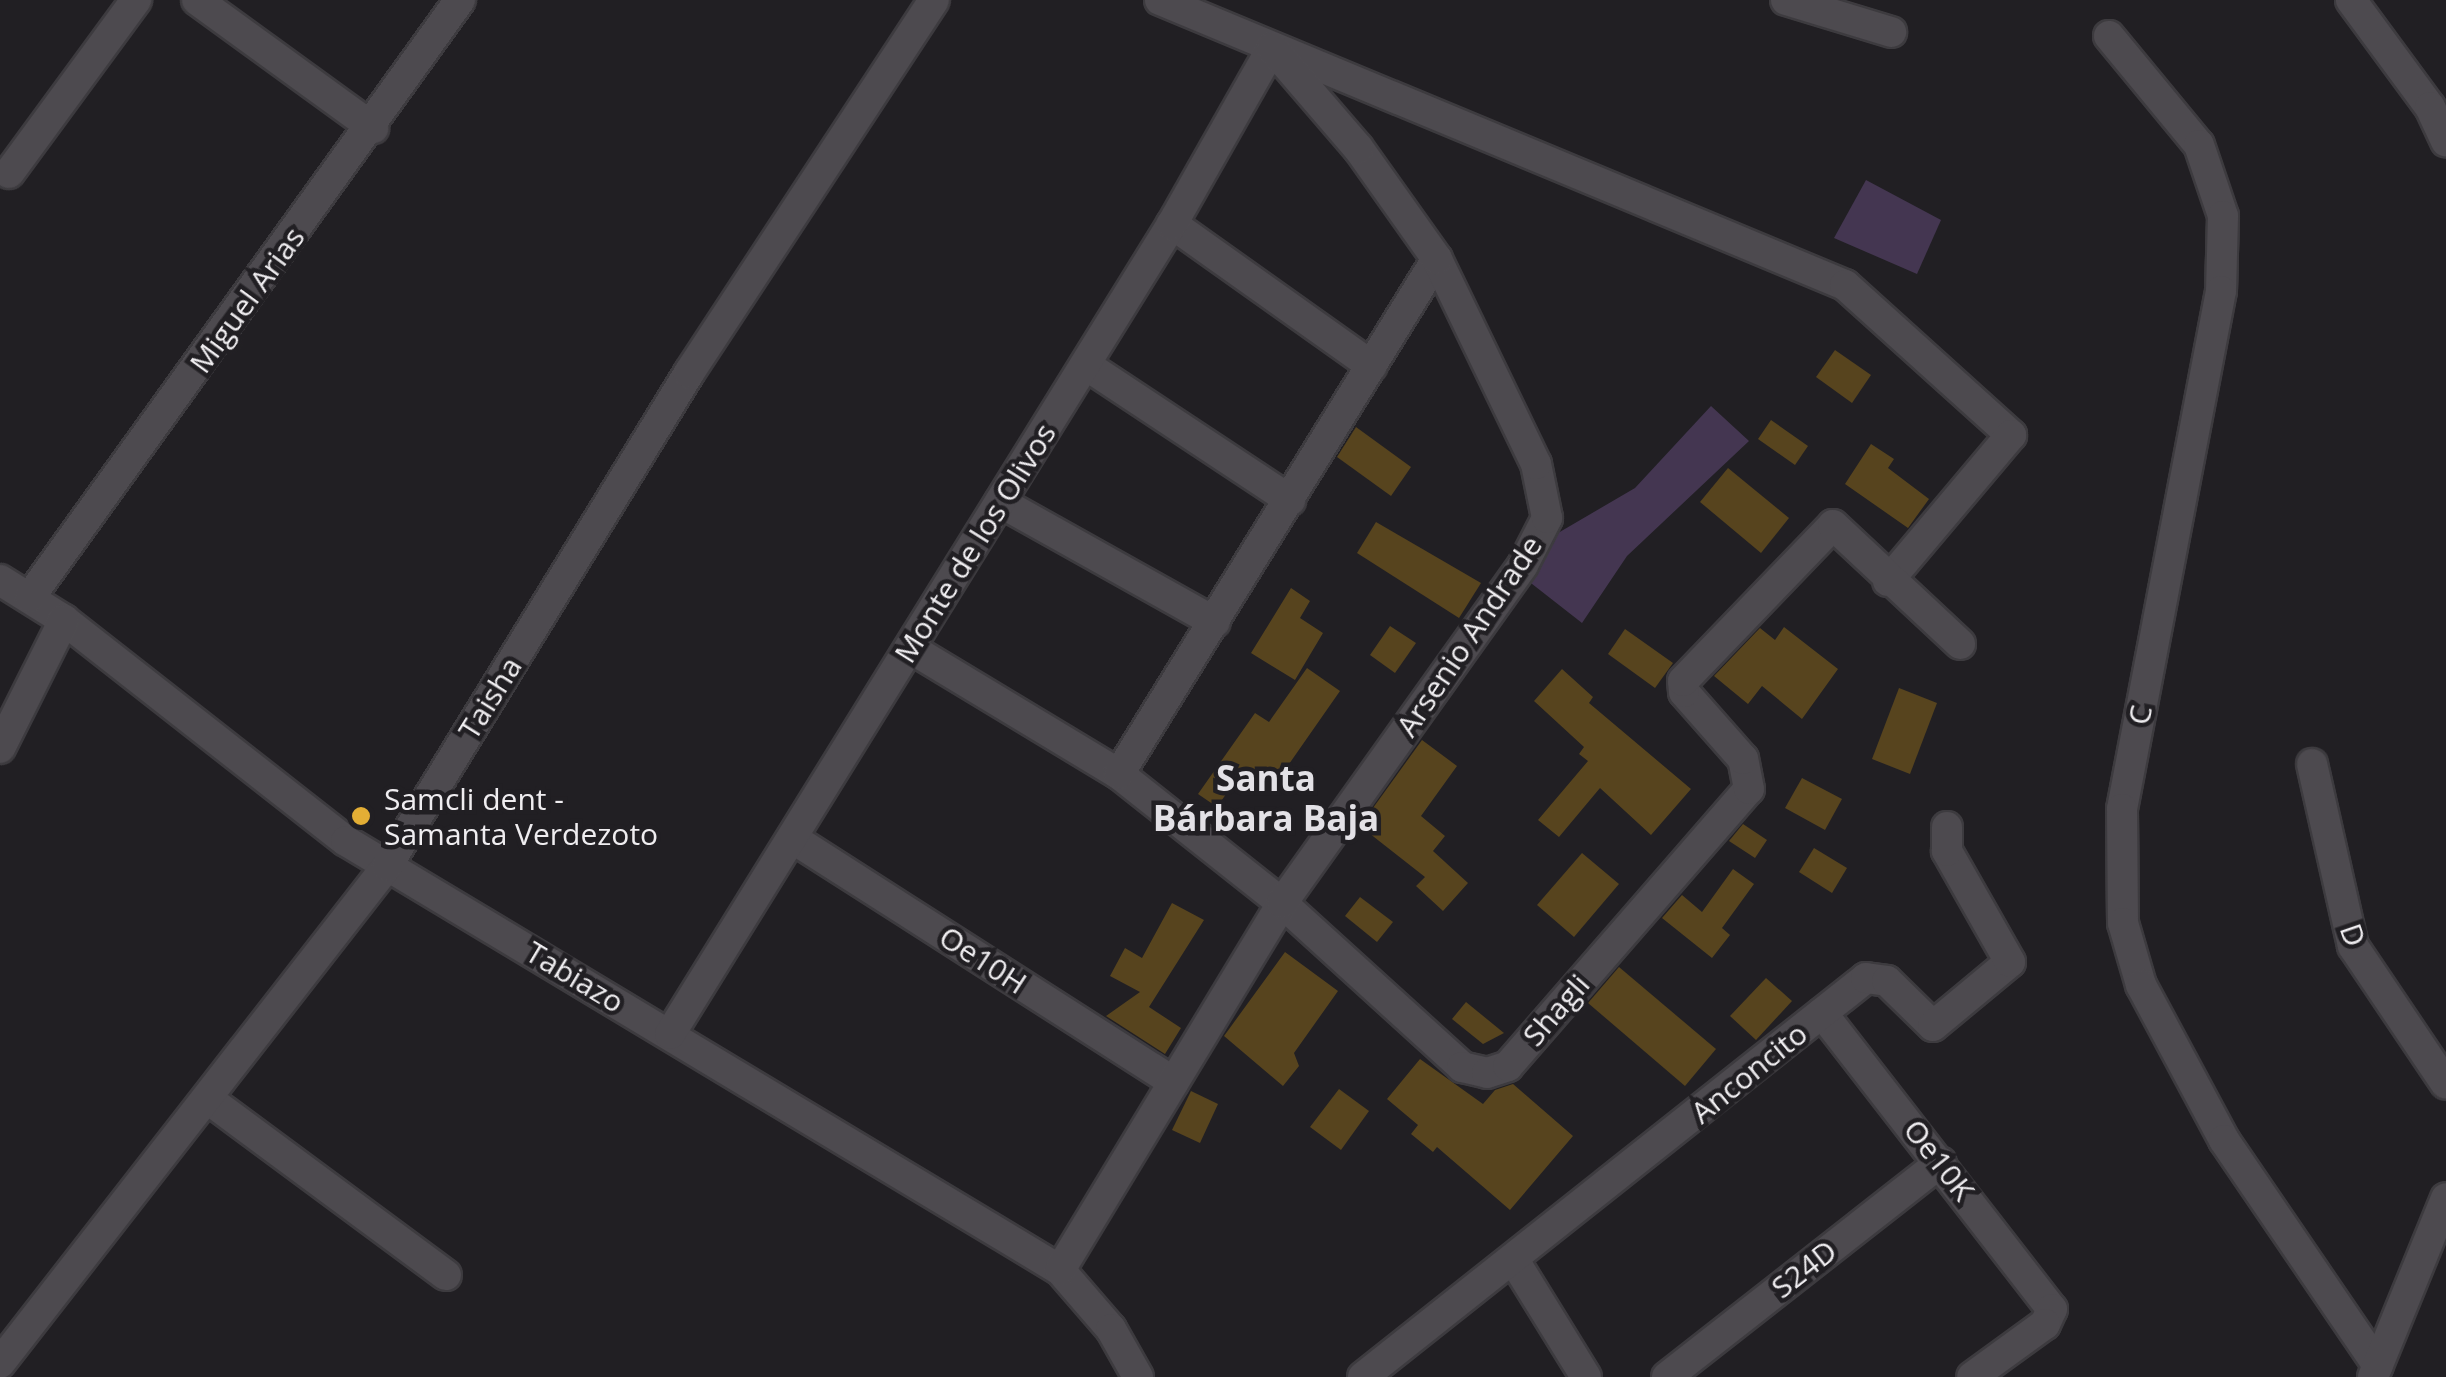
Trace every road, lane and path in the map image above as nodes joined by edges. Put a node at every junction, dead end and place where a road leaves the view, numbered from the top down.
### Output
1 (136, 0) edge
2 (197, 0) edge
3 (460, 0) edge
4 (934, 0) edge
5 (1160, 0) edge
6 (1786, 0) edge
7 (2352, 0) edge
8 (1890, 32) dead end
9 (2109, 36) dead end
10 (1272, 48) junction
11 (373, 128) junction
12 (2446, 142) edge
13 (9, 173) dead end
14 (1172, 224) junction
15 (1438, 259) junction
16 (1086, 365) junction
17 (1372, 366) junction
18 (1290, 500) junction
19 (1000, 502) junction
20 (0, 580) edge
21 (1888, 581) junction
22 (30, 597) junction
23 (64, 620) junction
24 (1215, 622) junction
25 (1960, 644) dead end
26 (910, 648) junction
27 (0, 748) edge
28 (2312, 764) dead end
29 (1120, 774) junction
30 (1946, 827) dead end
31 (792, 838) junction
32 (387, 866) junction
33 (1282, 903) junction
34 (1822, 1013) junction
35 (670, 1034) junction
36 (1174, 1082) junction
37 (2446, 1084) edge
38 (208, 1099) junction
39 (1941, 1162) junction
40 (2446, 1198) edge
41 (1515, 1262) junction
42 (1060, 1270) junction
43 (446, 1276) dead end
44 (0, 1363) edge
45 (2376, 1371) edge
46 (1124, 1372) edge
47 (1363, 1377) edge
48 (1586, 1377) edge
49 (1667, 1377) edge
50 (1972, 1377) edge

1 - 13 street
2 - 11 street
3 - 11 street, Miguel Arias
4 - 32 street, Taisha
5 - 10 street, Arsenio Andrade
6 - 8 street
7 - 12 street
9 - 45 street, C
10 - 14 street, Monte de los Olivos
10 - 15 street, Arsenio Andrade
10 - 21 street
11 - 22 street, Miguel Arias
14 - 16 street, Monte de los Olivos
14 - 17 street
15 - 17 street
15 - 33 street, Arsenio Andrade
16 - 18 street
16 - 19 street, Monte de los Olivos
17 - 18 street
18 - 24 street
19 - 24 street
19 - 26 street, Monte de los Olivos
20 - 22 street, Tabiazo
21 - 25 street, Shagli
21 - 33 street, Shagli
22 - 23 street, Tabiazo
23 - 27 street
23 - 32 street, Tabiazo
24 - 29 street
26 - 29 street, Shagli
26 - 31 street, Monte de los Olivos
28 - 37 street, D
29 - 33 street, Shagli
30 - 34 street, Anconcito
31 - 35 street, Monte de los Olivos
31 - 36 street, Oe10H
32 - 35 street, Tabiazo
32 - 38 street, Taisha
33 - 36 street, Arsenio Andrade
34 - 39 street, Oe10K
34 - 41 street, Anconcito
35 - 42 street, Tabiazo
36 - 42 street, Arsenio Andrade
38 - 43 street
38 - 44 street, Taisha
39 - 49 street, S24D
39 - 50 street, Oe10K
40 - 45 street
41 - 47 street, Anconcito
41 - 48 street
42 - 46 street, Tabiazo

